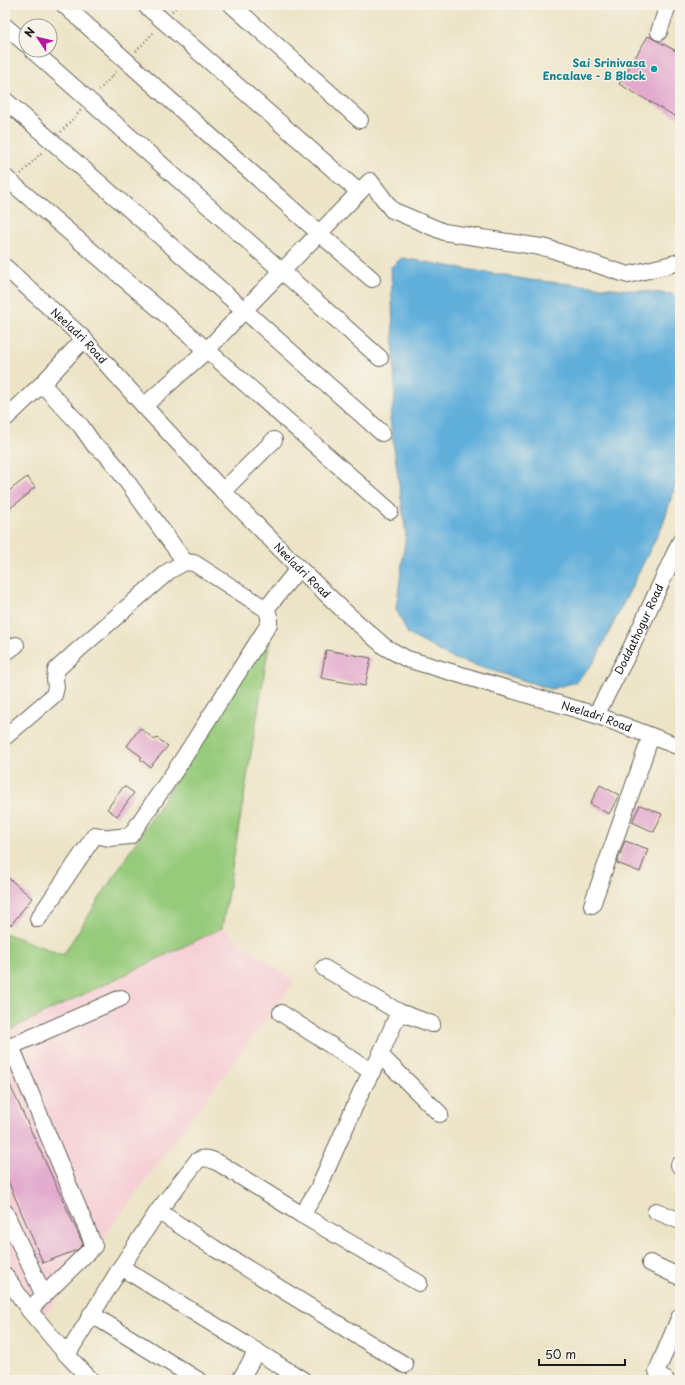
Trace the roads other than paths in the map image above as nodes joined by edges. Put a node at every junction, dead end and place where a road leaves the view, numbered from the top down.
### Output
1 (64, 5) edge
2 (145, 5) edge
3 (232, 5) edge
4 (668, 5) edge
5 (5, 26) edge
6 (659, 32) dead end
7 (18, 37) edge
8 (41, 58) edge
9 (5, 100) edge
10 (360, 120) dead end
11 (8, 180) edge
12 (359, 192) junction
13 (319, 233) junction
14 (680, 262) edge
15 (5, 267) edge
16 (283, 271) junction
17 (372, 279) dead end
18 (244, 310) junction
19 (84, 339) junction
20 (207, 350) junction
21 (380, 358) dead end
22 (42, 384) junction
23 (144, 406) junction
24 (5, 419) edge
25 (382, 433) dead end
26 (274, 440) dead end
27 (223, 491) junction
28 (390, 511) dead end
29 (680, 542) edge
30 (185, 562) junction
31 (299, 568) junction
32 (266, 609) junction
33 (596, 715) junction
34 (652, 736) junction
35 (5, 737) edge
36 (680, 747) edge
37 (592, 905) dead end
38 (38, 919) dead end
39 (324, 968) dead end
40 (121, 998) dead end
41 (399, 1012) junction
42 (281, 1013) dead end
43 (432, 1024) dead end
44 (8, 1048) edge
45 (380, 1055) junction
46 (372, 1072) junction
47 (440, 1114) dead end
48 (158, 1211) junction
49 (656, 1211) dead end
50 (5, 1212) edge
51 (302, 1215) junction
52 (680, 1221) edge
53 (650, 1263) dead end
54 (121, 1267) junction
55 (5, 1275) edge
56 (680, 1277) edge
57 (418, 1283) dead end
58 (44, 1296) junction
59 (29, 1310) junction
60 (92, 1314) junction
61 (679, 1324) edge
62 (257, 1350) junction
63 (68, 1355) junction
64 (406, 1365) dead end
65 (91, 1380) edge
66 (198, 1380) edge
67 (240, 1380) edge
68 (303, 1380) edge
69 (666, 1380) edge

1 - 13 street
2 - 12 street
3 - 10 street
4 - 6 street
5 - 7 street
8 - 16 street
9 - 18 street
11 - 20 street
12 - 13 street
12 - 14 street
13 - 16 street
13 - 17 street
15 - 19 street, Neeladri Road
16 - 18 street
16 - 21 street
18 - 20 street
18 - 25 street
19 - 22 street
19 - 23 street, Neeladri Road
20 - 23 street
20 - 28 street
22 - 24 street
22 - 30 street
23 - 27 street, Neeladri Road
26 - 27 street
27 - 31 street, Neeladri Road
29 - 33 street, Doddathogur Road
30 - 32 street
30 - 35 street
31 - 32 street
31 - 33 street, Neeladri Road
32 - 38 street
33 - 34 street, Neeladri Road
34 - 36 street, Neeladri Road
34 - 37 street
39 - 41 street
40 - 44 street
41 - 43 street
41 - 45 street
42 - 46 street
44 - 58 street
45 - 46 street
45 - 47 street
46 - 51 street
48 - 51 street
48 - 54 street
48 - 64 street
49 - 52 street
50 - 58 street
51 - 57 street
53 - 56 street
54 - 60 street
54 - 62 street
55 - 59 street
58 - 59 street
59 - 63 street
60 - 63 street
60 - 66 street
61 - 69 street
62 - 67 street
62 - 68 street
63 - 65 street

